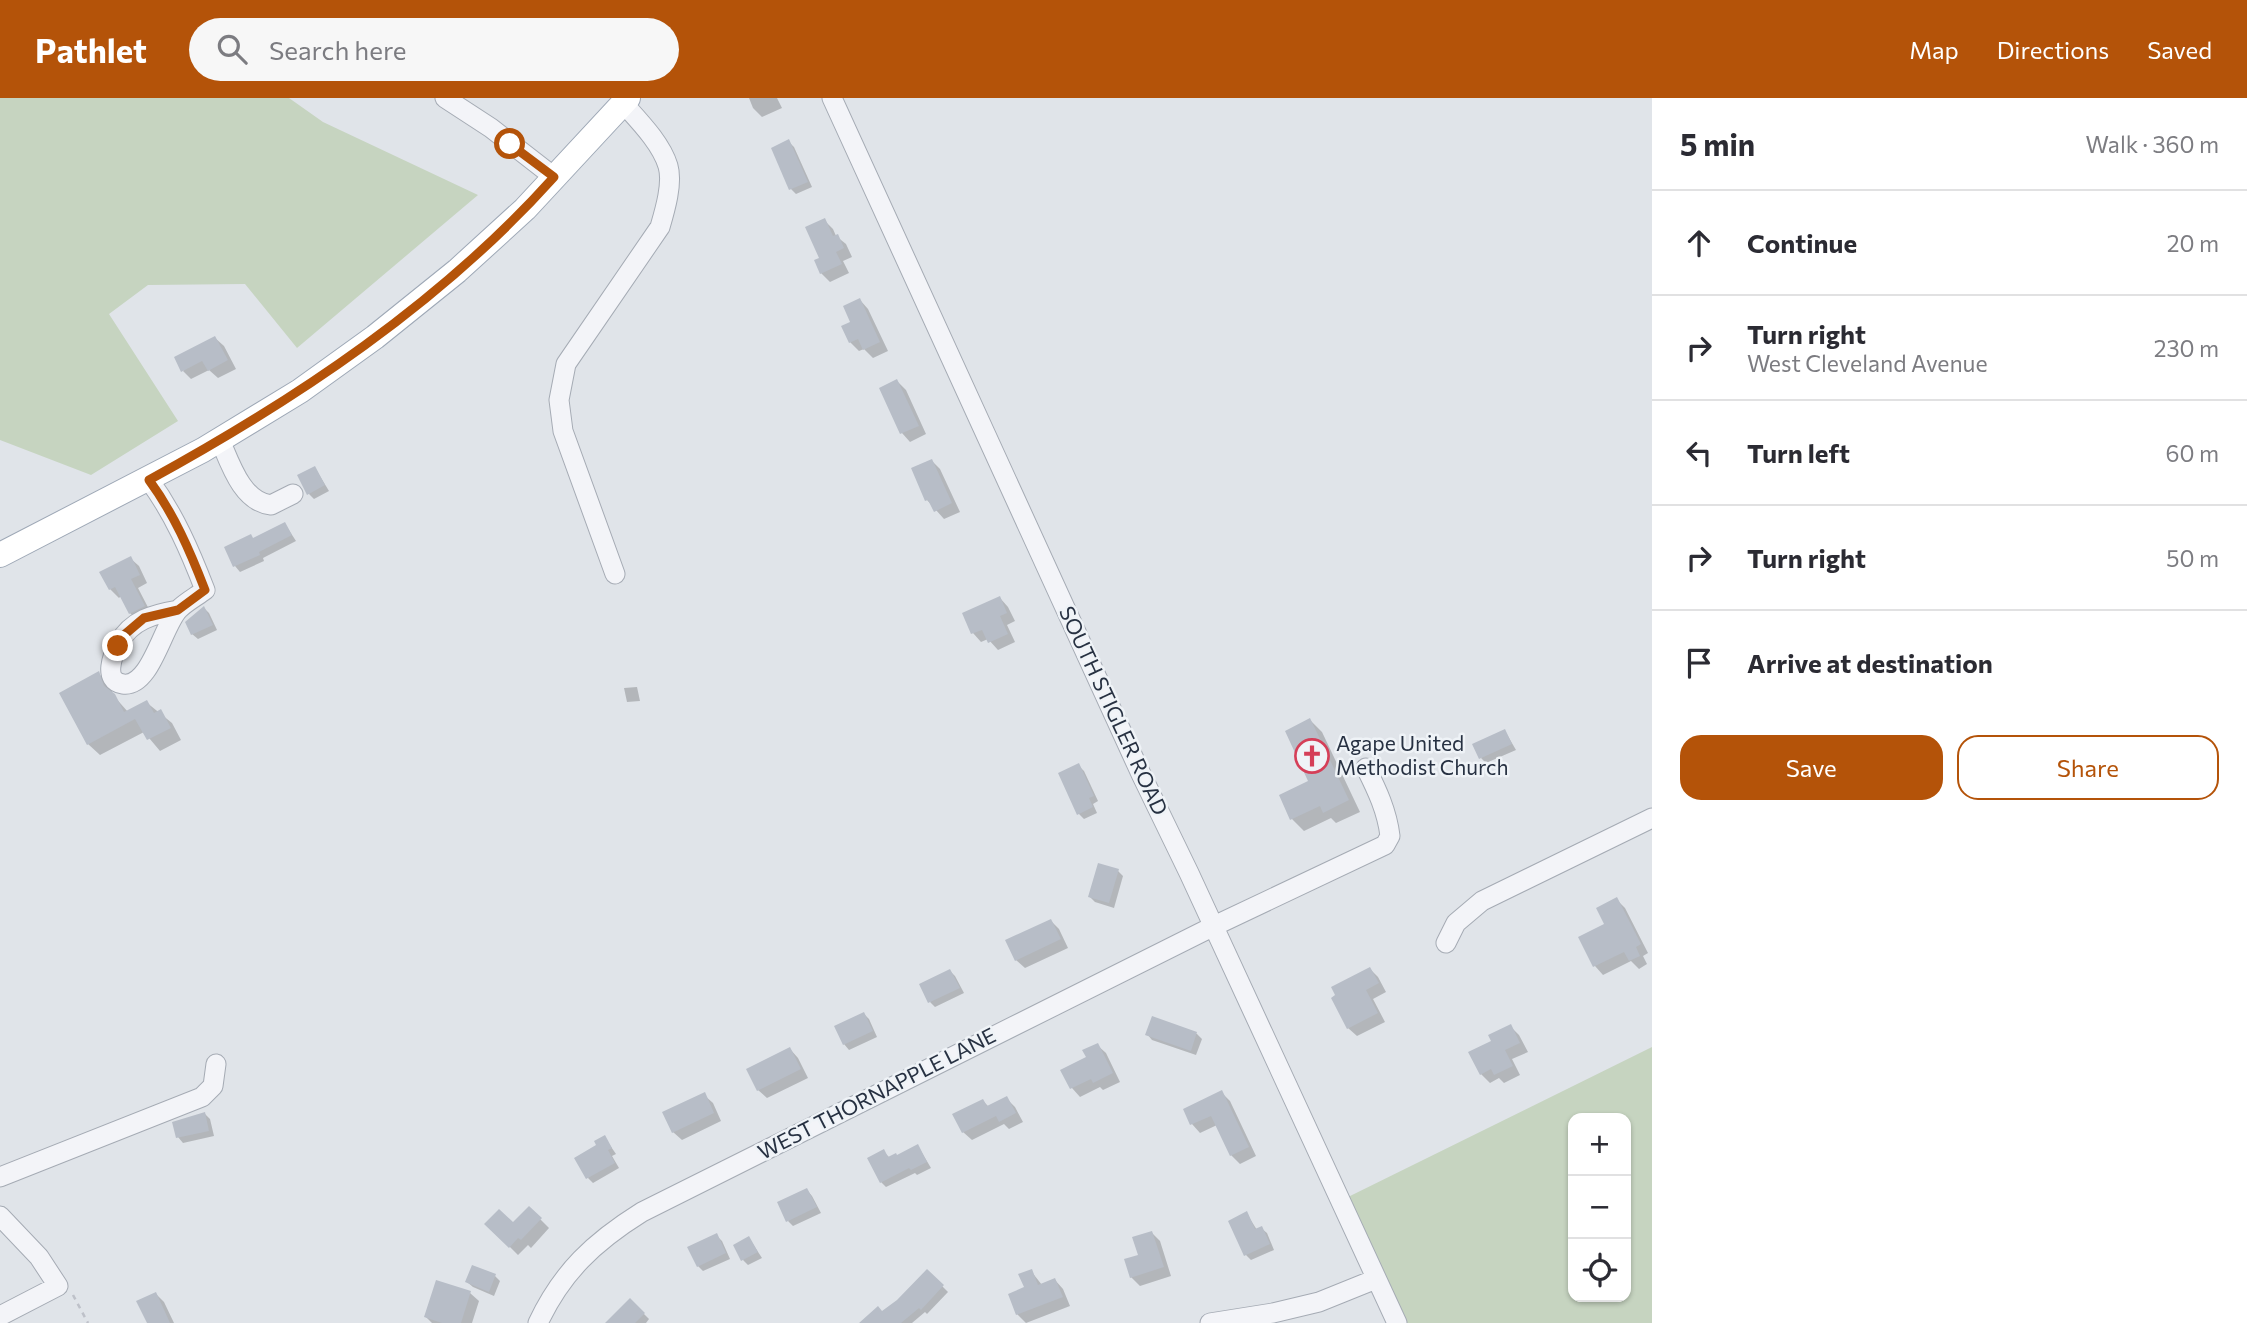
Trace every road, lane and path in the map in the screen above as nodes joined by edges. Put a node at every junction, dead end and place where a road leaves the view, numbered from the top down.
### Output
1 (445, 98) edge
2 (832, 98) edge
3 (626, 100) edge
4 (554, 177) junction
5 (220, 440) junction
6 (149, 480) junction
7 (293, 494) dead end
8 (0, 555) edge
9 (615, 574) dead end
10 (178, 610) dead end
11 (1366, 768) dead end
12 (1652, 818) edge
13 (1214, 926) junction
14 (1446, 943) dead end
15 (216, 1064) dead end
16 (0, 1177) edge
17 (0, 1216) edge
18 (1376, 1279) junction
19 (58, 1286) junction
20 (0, 1316) edge
21 (88, 1323) edge
22 (538, 1323) edge
23 (1210, 1323) edge
24 (1397, 1323) edge

1 - 4 street
2 - 13 street, SOUTH STIGLER ROAD
3 - 4 main road
3 - 9 street
4 - 5 main road
5 - 6 main road
5 - 7 street
6 - 8 main road
6 - 10 street
11 - 13 street, WEST THORNAPPLE LANE
12 - 14 street
13 - 18 street, SOUTH STIGLER ROAD
13 - 22 street, WEST THORNAPPLE LANE
15 - 16 street
17 - 19 street
18 - 23 street
18 - 24 street, SOUTH STIGLER ROAD
19 - 20 street
19 - 21 path

